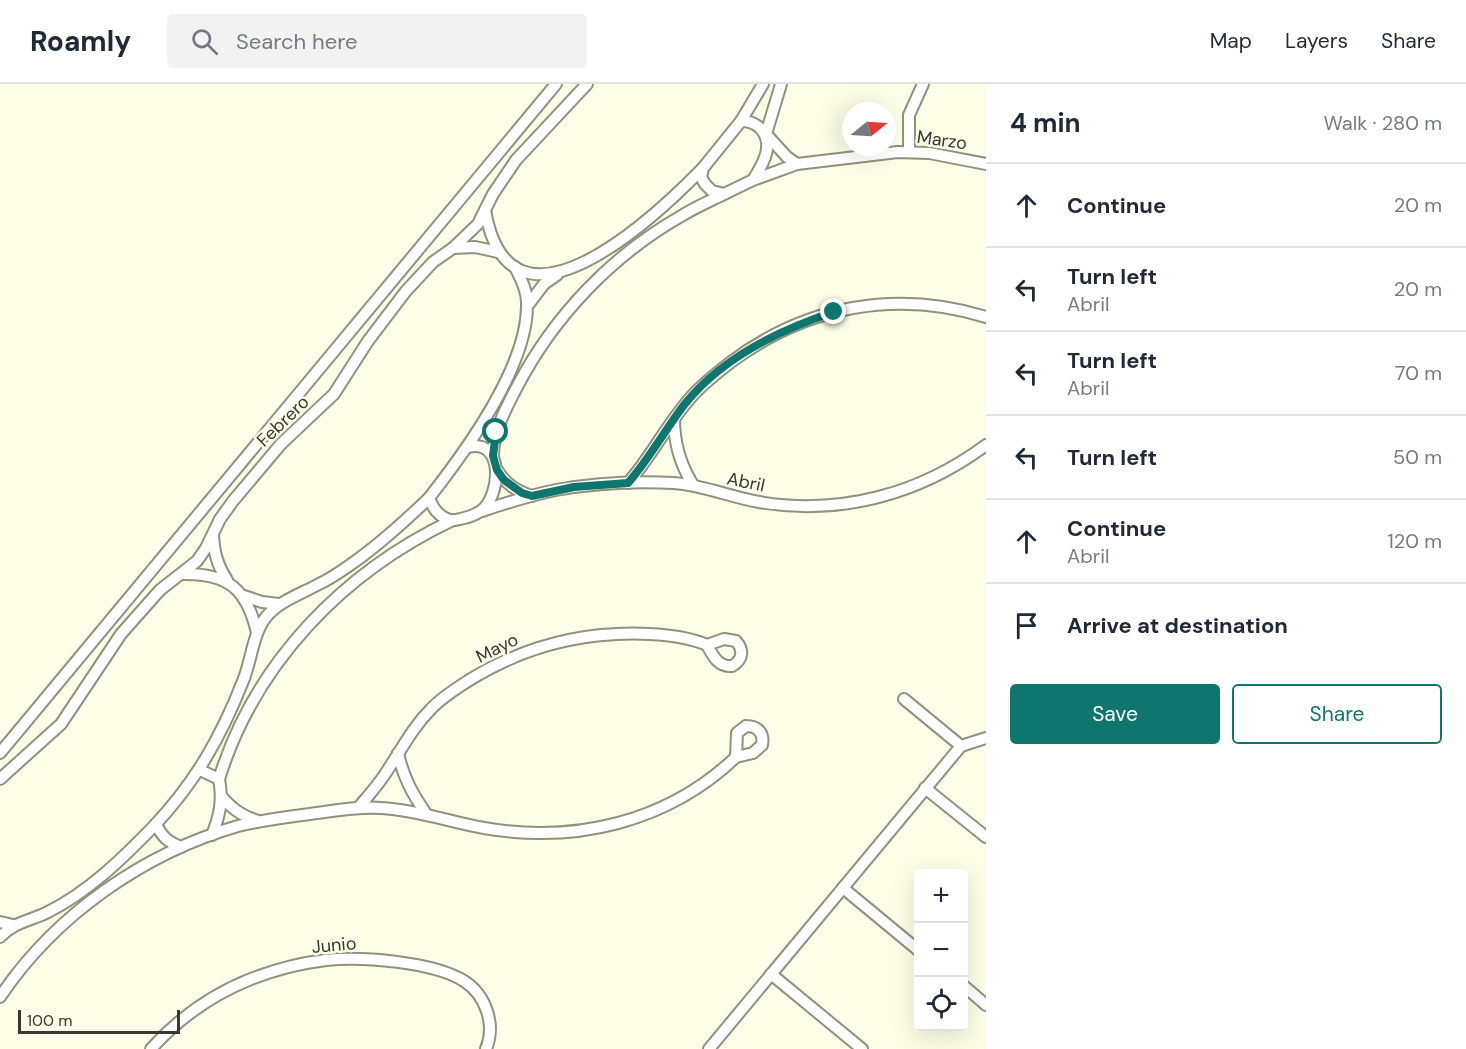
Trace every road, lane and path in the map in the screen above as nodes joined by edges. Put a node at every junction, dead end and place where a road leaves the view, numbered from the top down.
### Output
1 (556, 84) edge
2 (587, 84) edge
3 (763, 84) edge
4 (781, 84) edge
5 (923, 84) edge
6 (741, 121) junction
7 (766, 134) junction
8 (909, 151) junction
9 (798, 164) junction
10 (986, 164) edge
11 (703, 168) junction
12 (753, 180) junction
13 (724, 194) junction
14 (485, 210) junction
15 (453, 248) junction
16 (498, 252) junction
17 (594, 256) junction
18 (514, 267) junction
19 (606, 271) junction
20 (560, 273) junction
21 (528, 305) junction
22 (986, 317) edge
23 (519, 348) junction
24 (535, 354) junction
25 (674, 419) junction
26 (986, 446) edge
27 (468, 447) junction
28 (493, 456) junction
29 (497, 470) junction
30 (628, 483) junction
31 (693, 485) junction
32 (532, 496) junction
33 (429, 498) junction
34 (482, 511) junction
35 (453, 520) junction
36 (213, 534) junction
37 (183, 574) junction
38 (227, 580) junction
39 (321, 583) junction
40 (244, 596) junction
41 (333, 599) junction
42 (279, 604) junction
43 (258, 633) junction
44 (707, 645) dead end
45 (245, 676) junction
46 (263, 683) junction
47 (904, 699) dead end
48 (986, 738) edge
49 (961, 746) junction
50 (0, 753) edge
51 (398, 753) junction
52 (736, 757) dead end
53 (200, 770) junction
54 (0, 779) edge
55 (219, 779) junction
56 (925, 788) junction
57 (222, 797) junction
58 (358, 808) junction
59 (427, 815) junction
60 (259, 821) junction
61 (156, 824) junction
62 (212, 835) junction
63 (986, 837) edge
64 (181, 846) junction
65 (843, 888) junction
66 (47, 913) junction
67 (0, 922) edge
68 (13, 925) junction
69 (59, 927) junction
70 (0, 937) edge
71 (914, 947) edge
72 (771, 974) junction
73 (968, 990) edge
74 (0, 997) edge
75 (986, 1005) edge
76 (151, 1049) edge
77 (486, 1049) edge
78 (709, 1049) edge
79 (862, 1049) edge

1 - 50 street
2 - 14 street, Febrero
3 - 6 street
4 - 7 street
5 - 8 street
6 - 7 street
6 - 11 street
7 - 9 street
7 - 12 street
8 - 9 street, Marzo
8 - 10 street, Marzo
9 - 12 street, Marzo
11 - 13 street
11 - 17 street
12 - 13 street, Marzo
13 - 19 street, Marzo
14 - 15 street, Febrero
14 - 16 street
15 - 16 street
15 - 36 street, Febrero
16 - 18 street
17 - 19 street
17 - 20 street
18 - 20 street
18 - 21 street
19 - 24 street, Marzo
20 - 21 street
21 - 23 street
22 - 25 street
23 - 24 street
23 - 27 street
24 - 28 street, Marzo
25 - 30 street
25 - 31 street
26 - 31 street, Abril
27 - 28 street
27 - 33 street
28 - 29 street
29 - 32 street
29 - 34 street
30 - 31 street, Abril
30 - 32 street, Abril
32 - 34 street, Abril
33 - 35 street
33 - 39 street
34 - 35 street
35 - 41 street
36 - 37 street, Febrero
36 - 38 street
37 - 38 street
37 - 54 street, Febrero
38 - 40 street
39 - 41 street
39 - 42 street
40 - 42 street
40 - 43 street
41 - 46 street
42 - 43 street
43 - 45 street
44 - 51 street, Mayo
45 - 46 street
45 - 53 street
46 - 55 street
47 - 49 street
48 - 49 street
49 - 56 street
51 - 58 street, Mayo
51 - 59 street
52 - 59 street
53 - 55 street
53 - 61 street
55 - 57 street
56 - 63 street
56 - 65 street
57 - 60 street
57 - 62 street
58 - 59 street
58 - 60 street
60 - 62 street
61 - 64 street
61 - 66 street
62 - 64 street
64 - 69 street
65 - 71 street
65 - 72 street
66 - 68 street
66 - 69 street
67 - 68 street
68 - 70 street
69 - 74 street
72 - 78 street
72 - 79 street
73 - 75 street
76 - 77 street, Junio

